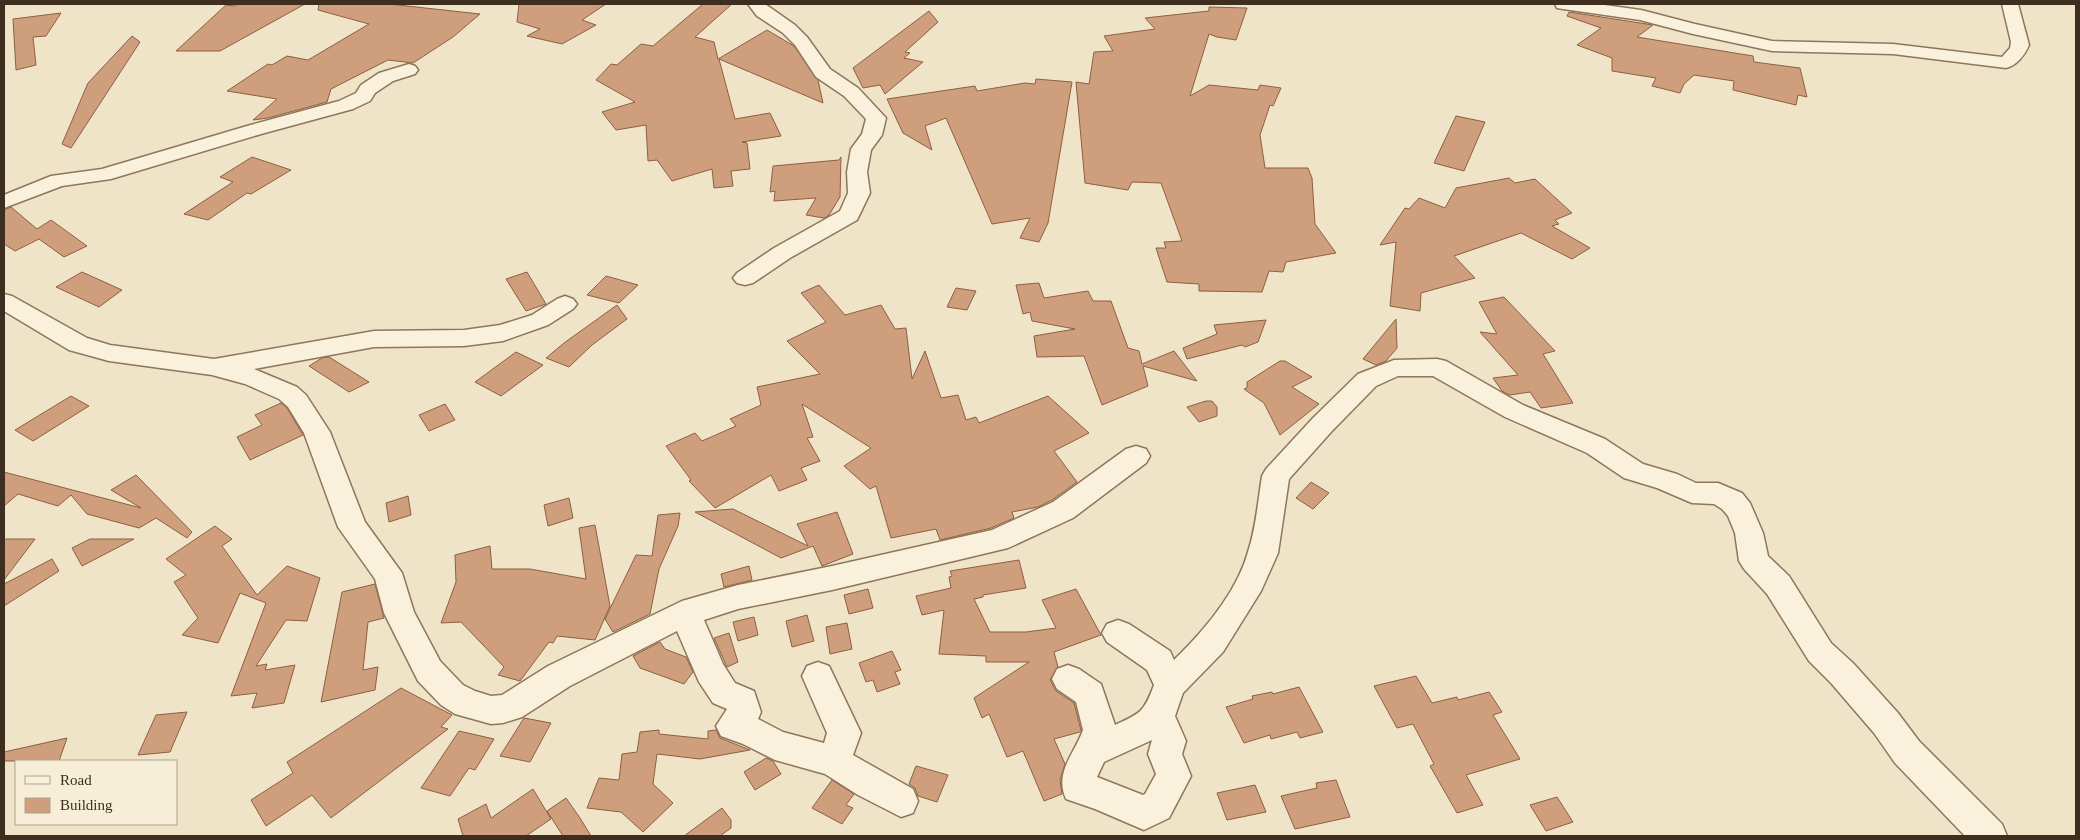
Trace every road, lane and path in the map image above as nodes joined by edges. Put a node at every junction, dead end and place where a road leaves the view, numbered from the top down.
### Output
1 (756, 4) edge
2 (1563, 4) edge
3 (2010, 4) edge
4 (409, 70) dead end
5 (4, 202) edge
6 (745, 278) dead end
7 (4, 301) edge
8 (565, 304) dead end
9 (212, 367) junction
10 (1136, 456) dead end
11 (682, 614) junction
12 (1118, 634) dead end
13 (818, 676) dead end
14 (1068, 679) dead end
15 (1170, 685) junction
16 (1158, 716) junction
17 (1092, 752) junction
18 (834, 761) junction
19 (901, 801) dead end
20 (1989, 836) edge

1 - 6 street
2 - 3 street
4 - 5 street
7 - 9 street
8 - 9 street
9 - 11 street
10 - 11 street
11 - 18 street
12 - 15 street
13 - 18 street
14 - 17 street
15 - 16 street
15 - 20 street
16 - 17 street
16 - 17 street
18 - 19 street

